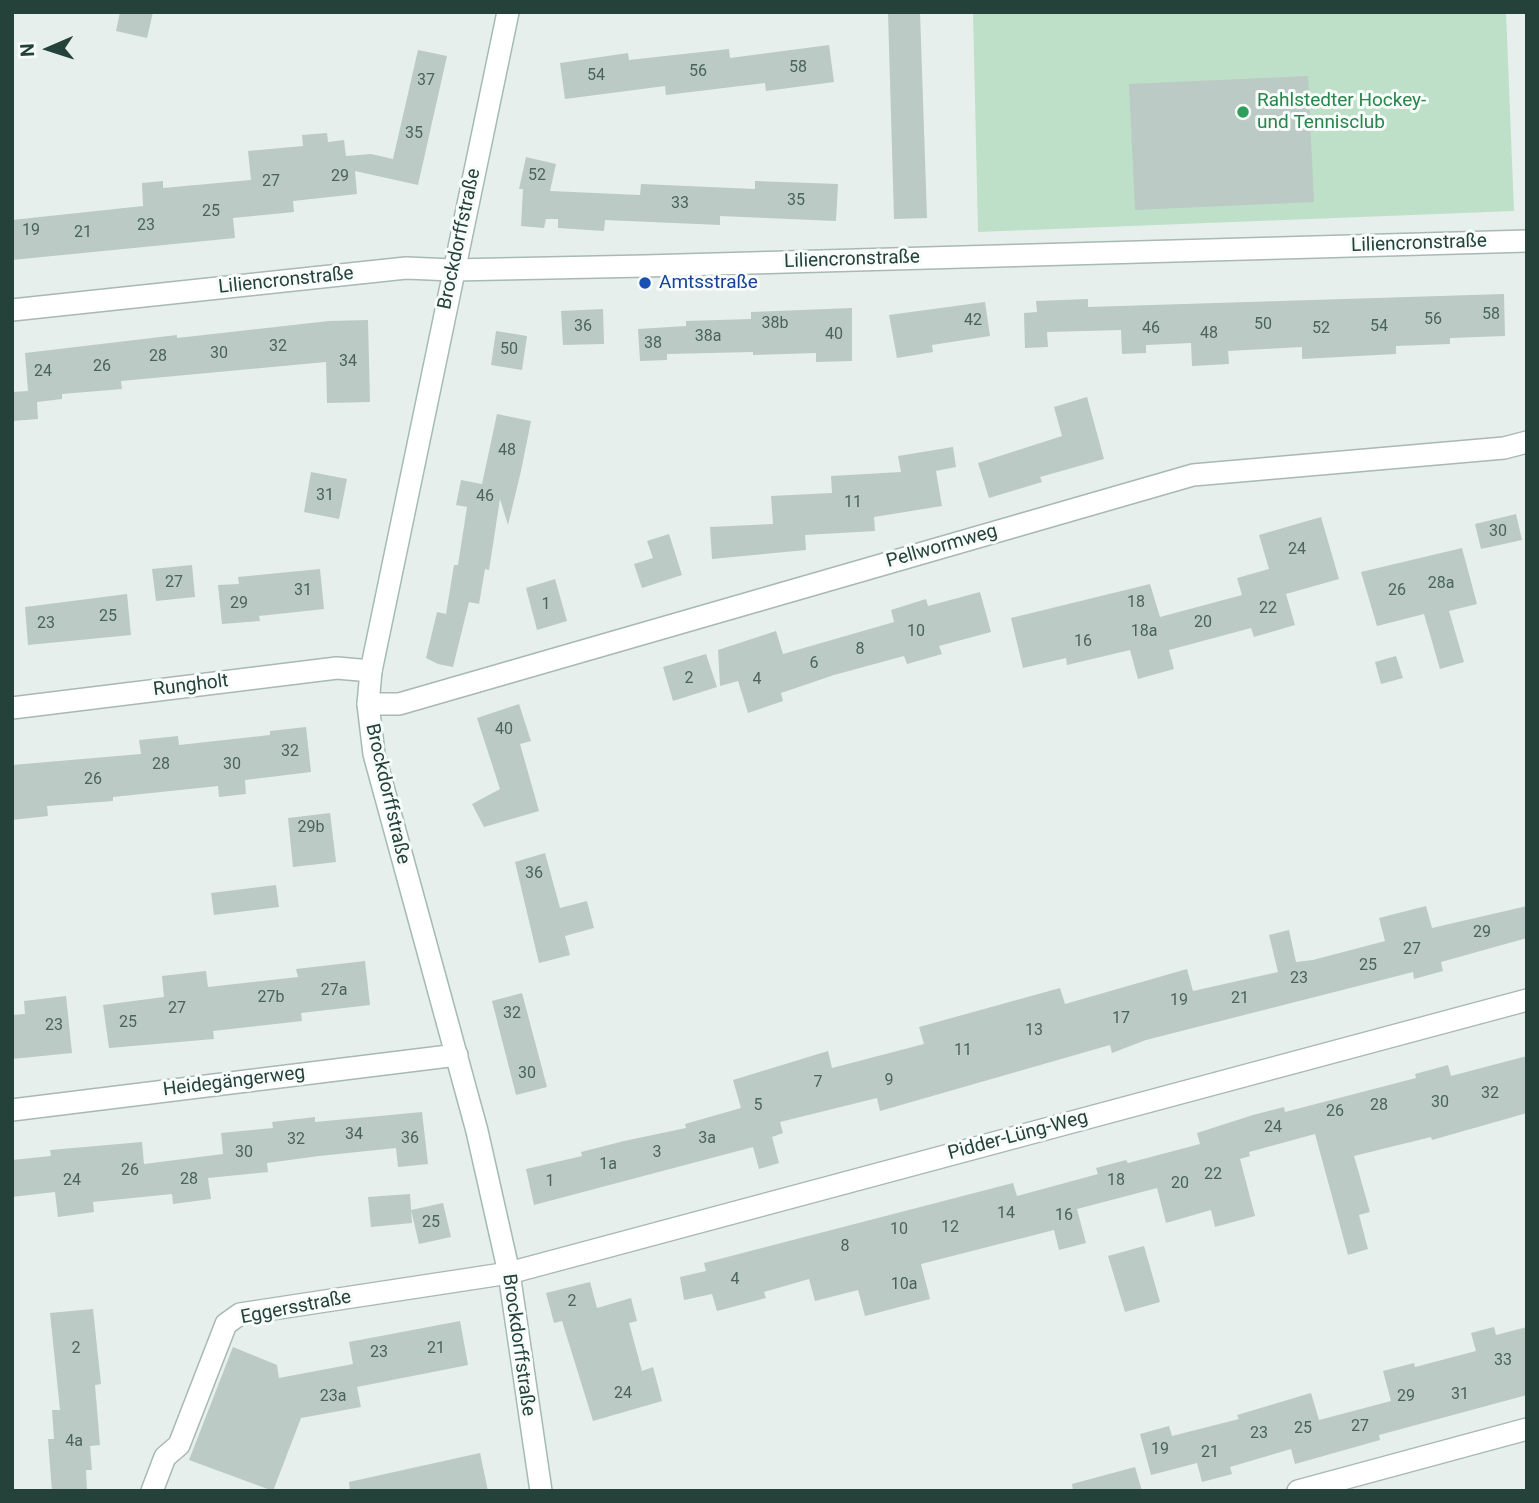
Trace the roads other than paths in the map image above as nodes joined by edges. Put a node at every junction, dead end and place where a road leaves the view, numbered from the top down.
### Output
1 (509, 12) edge
2 (1527, 241) edge
3 (453, 270) junction
4 (12, 310) edge
5 (1527, 442) edge
6 (371, 671) junction
7 (368, 704) junction
8 (12, 708) edge
9 (1527, 1000) edge
10 (457, 1055) junction
11 (12, 1110) edge
12 (509, 1273) junction
13 (1527, 1429) edge
14 (152, 1491) edge
15 (541, 1491) edge
16 (1298, 1491) edge

1 - 3 street, Brockdorffstraße
2 - 3 street, Liliencronstraße
3 - 4 street, Liliencronstraße
3 - 6 street, Brockdorffstraße
5 - 7 street, Pellwormweg
6 - 7 street, Brockdorffstraße
6 - 8 street, Rungholt
7 - 10 street, Brockdorffstraße
9 - 12 street, Pidder-Lüng-Weg
10 - 11 street, Heidegängerweg
10 - 12 street, Brockdorffstraße
12 - 14 street, Eggersstraße
12 - 15 street, Brockdorffstraße
13 - 16 street

